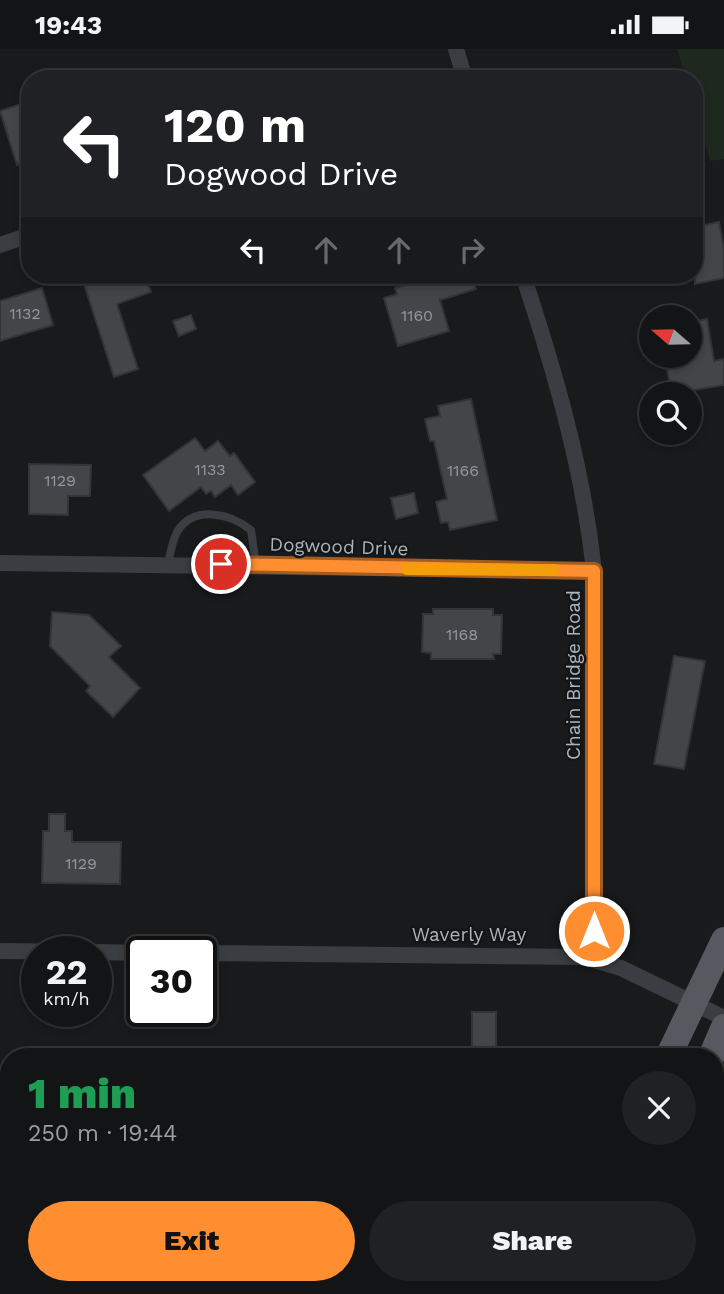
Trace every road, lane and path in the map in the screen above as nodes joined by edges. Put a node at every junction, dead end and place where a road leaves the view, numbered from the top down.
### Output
1 (456, 49) edge
2 (462, 70) edge
3 (21, 238) edge
4 (0, 245) edge
5 (526, 284) edge
6 (0, 563) edge
7 (168, 565) junction
8 (256, 565) junction
9 (594, 571) junction
10 (724, 940) edge
11 (0, 951) edge
12 (21, 951) edge
13 (217, 953) edge
14 (594, 958) junction
15 (693, 1002) junction
16 (724, 1018) edge
17 (724, 1027) edge
18 (672, 1048) edge
19 (715, 1048) edge

1 - 2 street
3 - 4 street
5 - 9 street, Chain Bridge Road
6 - 7 street, Dogwood Drive
7 - 8 street, Dogwood Drive
7 - 8 lane
8 - 9 street, Dogwood Drive
9 - 14 street, Chain Bridge Road
10 - 15 main road
11 - 12 street
13 - 14 street, Waverly Way
14 - 15 street, Waverly Way
15 - 16 street, Waverly Way
15 - 18 main road
17 - 19 main road

